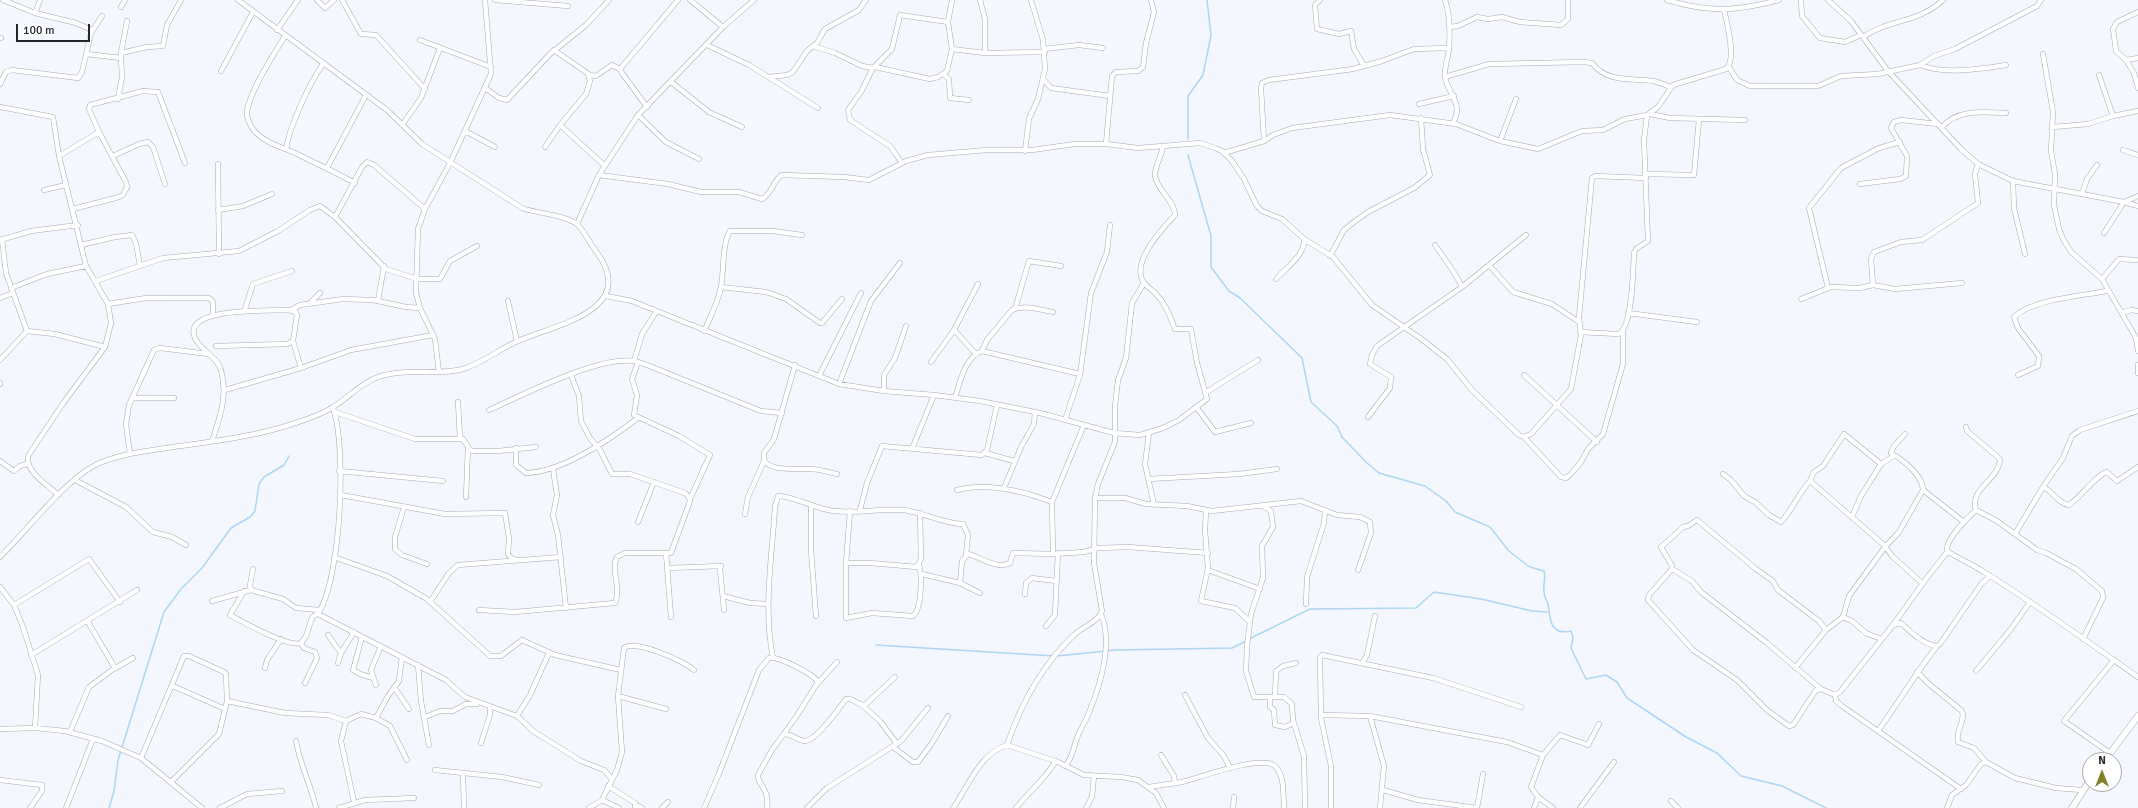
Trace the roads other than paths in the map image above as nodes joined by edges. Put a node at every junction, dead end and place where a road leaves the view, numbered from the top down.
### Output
1 (3, 0) edge
2 (40, 0) edge
3 (125, 0) edge
4 (181, 0) edge
5 (238, 0) edge
6 (298, 0) edge
7 (317, 0) edge
8 (334, 0) edge
9 (342, 0) edge
10 (485, 0) edge
11 (495, 0) edge
12 (608, 0) edge
13 (678, 0) edge
14 (690, 0) edge
15 (754, 0) edge
16 (866, 0) edge
17 (952, 0) edge
18 (980, 0) edge
19 (1031, 0) edge
20 (1151, 0) edge
21 (1320, 0) edge
22 (1445, 0) edge
23 (1568, 0) edge
24 (1667, 0) edge
25 (1779, 0) edge
26 (1801, 0) edge
27 (1828, 0) edge
28 (1943, 0) edge
29 (2041, 0) edge
30 (568, 6) dead end
31 (121, 7) dead end
32 (1724, 10) junction
33 (253, 12) junction
34 (2138, 12) edge
35 (35, 13) junction
36 (102, 16) dead end
37 (127, 20) dead end
38 (948, 22) junction
39 (723, 27) junction
40 (1449, 27) junction
41 (277, 30) junction
42 (91, 33) junction
43 (285, 36) junction
44 (1862, 36) junction
45 (420, 40) dead end
46 (707, 45) junction
47 (813, 46) junction
48 (440, 48) junction
49 (1103, 48) dead end
50 (1449, 48) junction
51 (952, 49) junction
52 (554, 50) junction
53 (1044, 51) junction
54 (985, 53) junction
55 (86, 54) junction
56 (2043, 54) dead end
57 (121, 56) junction
58 (2138, 58) edge
59 (2126, 60) junction
60 (323, 64) junction
61 (1920, 65) junction
62 (2006, 65) dead end
63 (1364, 66) junction
64 (491, 67) junction
65 (1729, 67) junction
66 (874, 68) junction
67 (620, 69) junction
68 (1888, 71) junction
69 (221, 72) dead end
70 (588, 74) junction
71 (943, 74) junction
72 (2099, 75) dead end
73 (596, 76) junction
74 (770, 77) junction
75 (1446, 77) junction
76 (1044, 80) junction
77 (590, 81) junction
78 (671, 82) junction
79 (0, 84) edge
80 (1670, 87) junction
81 (485, 88) junction
82 (2138, 88) edge
83 (424, 89) junction
84 (366, 95) junction
85 (1110, 96) junction
86 (1454, 96) junction
87 (118, 99) junction
88 (1516, 99) dead end
89 (969, 100) dead end
90 (1419, 104) dead end
91 (0, 107) edge
92 (647, 107) junction
93 (818, 108) dead end
94 (2138, 111) edge
95 (2006, 113) dead end
96 (1649, 115) junction
97 (638, 116) junction
98 (2113, 116) junction
99 (1420, 118) junction
100 (1699, 119) junction
101 (1745, 120) dead end
102 (1453, 123) junction
103 (402, 125) junction
104 (560, 125) junction
105 (1940, 126) junction
106 (742, 127) dead end
107 (2053, 127) junction
108 (465, 131) junction
109 (99, 132) junction
110 (1264, 141) junction
111 (1500, 141) junction
112 (1900, 142) junction
113 (1106, 144) junction
114 (1163, 146) junction
115 (495, 147) dead end
116 (546, 147) dead end
117 (286, 149) junction
118 (2123, 150) dead end
119 (1025, 151) junction
120 (1224, 153) junction
121 (2138, 155) edge
122 (59, 156) junction
123 (113, 156) junction
124 (699, 159) dead end
125 (186, 163) dead end
126 (450, 163) junction
127 (218, 164) dead end
128 (902, 164) junction
129 (1978, 164) junction
130 (2097, 165) dead end
131 (605, 166) junction
132 (327, 168) junction
133 (599, 175) junction
134 (1646, 176) junction
135 (2013, 181) junction
136 (355, 183) junction
137 (165, 184) dead end
138 (1860, 184) dead end
139 (66, 185) junction
140 (2054, 189) junction
141 (44, 190) dead end
142 (272, 194) dead end
143 (2082, 194) junction
144 (2138, 196) edge
145 (2124, 202) junction
146 (2138, 206) edge
147 (73, 209) junction
148 (425, 209) junction
149 (218, 210) junction
150 (335, 217) junction
151 (578, 224) junction
152 (78, 225) junction
153 (1110, 225) dead end
154 (2104, 233) dead end
155 (802, 235) dead end
156 (1526, 235) dead end
157 (1, 239) edge
158 (1304, 239) junction
159 (81, 245) junction
160 (1435, 245) dead end
161 (477, 246) dead end
162 (219, 254) junction
163 (2025, 254) dead end
164 (1330, 256) junction
165 (2136, 260) dead end
166 (900, 263) dead end
167 (1489, 265) junction
168 (86, 266) junction
169 (140, 266) junction
170 (384, 266) junction
171 (1061, 266) dead end
172 (292, 271) dead end
173 (417, 279) junction
174 (1276, 279) dead end
175 (2102, 279) junction
176 (96, 281) junction
177 (1144, 283) junction
178 (1962, 283) dead end
179 (978, 284) dead end
180 (1873, 285) junction
181 (721, 287) junction
182 (1462, 287) junction
183 (1828, 288) junction
184 (12, 290) junction
185 (2107, 290) junction
186 (320, 293) dead end
187 (862, 294) dead end
188 (606, 296) junction
189 (0, 298) edge
190 (842, 299) dead end
191 (1801, 299) dead end
192 (378, 301) junction
193 (508, 301) dead end
194 (310, 303) junction
195 (108, 304) junction
196 (420, 308) junction
197 (1015, 309) junction
198 (292, 310) junction
199 (2138, 311) edge
200 (244, 312) junction
201 (656, 312) junction
202 (1053, 312) dead end
203 (1628, 313) junction
204 (2122, 313) junction
205 (213, 315) junction
206 (1578, 322) junction
207 (1696, 322) dead end
208 (906, 326) dead end
209 (1403, 326) junction
210 (954, 330) junction
211 (27, 331) junction
212 (704, 331) junction
213 (1623, 331) junction
214 (1580, 332) junction
215 (433, 335) junction
216 (293, 341) junction
217 (516, 341) junction
218 (105, 346) junction
219 (216, 346) dead end
220 (204, 350) junction
221 (982, 351) junction
222 (2138, 351) edge
223 (201, 354) junction
224 (209, 354) junction
225 (976, 354) junction
226 (0, 360) edge
227 (1258, 360) dead end
228 (636, 362) junction
229 (930, 362) dead end
230 (795, 365) junction
231 (2138, 365) edge
232 (301, 368) junction
233 (439, 372) junction
234 (2138, 373) edge
235 (1080, 374) junction
236 (571, 375) junction
237 (1524, 375) dead end
238 (2018, 375) dead end
239 (819, 376) junction
240 (839, 384) junction
241 (225, 390) junction
242 (884, 391) junction
243 (1205, 392) junction
244 (934, 395) junction
245 (132, 398) junction
246 (174, 398) dead end
247 (955, 398) junction
248 (458, 402) dead end
249 (1557, 404) junction
250 (998, 405) junction
251 (1197, 408) junction
252 (334, 410) junction
253 (488, 410) dead end
254 (2138, 411) edge
255 (1035, 412) junction
256 (782, 413) junction
257 (1368, 417) dead end
258 (638, 418) junction
259 (1065, 420) junction
260 (1251, 424) dead end
261 (1084, 425) junction
262 (1966, 427) dead end
263 (1114, 433) junction
264 (1149, 433) junction
265 (1906, 434) dead end
266 (1524, 437) junction
267 (460, 439) junction
268 (212, 441) junction
269 (1597, 442) junction
270 (595, 446) junction
271 (468, 447) junction
272 (536, 447) dead end
273 (516, 448) junction
274 (912, 449) junction
275 (985, 453) junction
276 (130, 454) junction
277 (1894, 456) junction
278 (0, 461) edge
279 (764, 461) junction
280 (1014, 461) junction
281 (27, 464) junction
282 (1881, 464) junction
283 (2138, 467) edge
284 (553, 469) junction
285 (1277, 469) dead end
286 (339, 471) junction
287 (838, 474) dead end
288 (1723, 474) dead end
289 (1148, 479) junction
290 (75, 480) junction
291 (443, 481) dead end
292 (1810, 481) junction
293 (654, 482) junction
294 (2043, 487) junction
295 (1004, 488) junction
296 (957, 490) dead end
297 (1923, 490) junction
298 (58, 495) junction
299 (341, 495) junction
300 (466, 497) dead end
301 (1095, 498) junction
302 (690, 499) junction
303 (1052, 502) junction
304 (1154, 504) junction
305 (811, 506) junction
306 (1264, 506) junction
307 (404, 507) junction
308 (860, 510) junction
309 (1325, 510) junction
310 (1976, 510) junction
311 (850, 511) junction
312 (1206, 511) junction
313 (920, 513) junction
314 (745, 514) dead end
315 (1852, 517) junction
316 (638, 522) dead end
317 (1964, 522) junction
318 (2016, 534) junction
319 (186, 545) dead end
320 (1885, 547) junction
321 (1094, 550) junction
322 (1948, 551) junction
323 (666, 553) junction
324 (1208, 553) junction
325 (1055, 554) junction
326 (966, 555) junction
327 (0, 557) edge
328 (334, 557) junction
329 (561, 557) junction
330 (516, 560) junction
331 (846, 563) junction
332 (427, 564) dead end
333 (919, 565) junction
334 (668, 568) junction
335 (253, 569) dead end
336 (1672, 569) junction
337 (1208, 570) junction
338 (1358, 570) dead end
339 (922, 574) junction
340 (1990, 576) junction
341 (1056, 581) junction
342 (960, 583) junction
343 (1922, 583) junction
344 (0, 587) edge
345 (1260, 589) junction
346 (137, 590) dead end
347 (251, 590) junction
348 (244, 591) junction
349 (980, 593) dead end
350 (1025, 594) dead end
351 (723, 596) junction
352 (212, 601) dead end
353 (120, 602) junction
354 (430, 602) junction
355 (2030, 602) junction
356 (768, 604) junction
357 (1306, 604) dead end
358 (14, 605) junction
359 (566, 608) junction
360 (479, 610) dead end
361 (724, 610) dead end
362 (319, 612) junction
363 (1101, 614) junction
364 (816, 616) dead end
365 (1375, 616) dead end
366 (671, 617) dead end
367 (1843, 617) junction
368 (88, 622) junction
369 (1250, 622) junction
370 (1893, 625) junction
371 (1046, 626) dead end
372 (1826, 630) junction
373 (354, 632) junction
374 (328, 635) dead end
375 (362, 637) junction
376 (281, 639) junction
377 (1882, 639) junction
378 (2083, 639) junction
379 (301, 643) junction
380 (382, 646) junction
381 (1937, 646) junction
382 (341, 653) junction
383 (548, 653) junction
384 (31, 655) junction
385 (402, 657) junction
386 (133, 658) dead end
387 (773, 658) junction
388 (2114, 660) junction
389 (338, 662) dead end
390 (837, 662) dead end
391 (1296, 663) dead end
392 (1362, 663) junction
393 (418, 665) junction
394 (115, 668) junction
395 (265, 668) dead end
396 (1796, 668) junction
397 (621, 670) junction
398 (694, 670) dead end
399 (1976, 670) dead end
400 (1917, 672) junction
401 (894, 677) dead end
402 (2138, 677) edge
403 (373, 678) junction
404 (305, 683) dead end
405 (818, 683) junction
406 (376, 685) dead end
407 (172, 686) junction
408 (394, 687) junction
409 (1821, 689) junction
410 (1185, 695) dead end
411 (1835, 695) junction
412 (618, 696) junction
413 (1272, 697) junction
414 (227, 702) junction
415 (480, 703) junction
416 (863, 706) junction
417 (1521, 707) dead end
418 (490, 708) junction
419 (928, 708) dead end
420 (225, 709) junction
421 (409, 709) dead end
422 (666, 709) dead end
423 (1321, 715) junction
424 (517, 716) junction
425 (948, 716) dead end
426 (1370, 716) junction
427 (2138, 716) edge
428 (424, 717) junction
429 (376, 718) junction
430 (346, 721) junction
431 (1294, 724) junction
432 (1600, 724) dead end
433 (35, 728) junction
434 (0, 729) edge
435 (1878, 731) junction
436 (70, 732) junction
437 (784, 734) junction
438 (93, 739) junction
439 (296, 741) dead end
440 (481, 743) dead end
441 (429, 744) dead end
442 (897, 744) junction
443 (1007, 745) junction
444 (893, 747) junction
445 (2109, 752) edge
446 (2111, 752) edge
447 (1161, 754) dead end
448 (1543, 755) junction
449 (141, 758) junction
450 (407, 760) dead end
451 (1056, 761) junction
452 (1614, 762) dead end
453 (1986, 762) junction
454 (1065, 766) junction
455 (1230, 768) junction
456 (435, 770) dead end
457 (463, 774) junction
458 (1483, 774) dead end
459 (1094, 776) junction
460 (611, 778) junction
461 (0, 780) edge
462 (171, 782) junction
463 (1175, 783) junction
464 (539, 785) dead end
465 (608, 786) junction
466 (1149, 787) junction
467 (1961, 789) junction
468 (1383, 790) junction
469 (2082, 790) joint
470 (282, 791) dead end
471 (1234, 797) dead end
472 (1538, 797) junction
473 (414, 798) dead end
474 (602, 800) junction
475 (1671, 801) dead end
476 (354, 802) junction
477 (668, 802) dead end
478 (636, 806) edge
479 (30, 808) edge
480 (66, 808) edge
481 (202, 808) edge
482 (220, 808) edge
483 (316, 808) edge
484 (340, 808) edge
485 (464, 808) edge
486 (589, 808) edge
487 (619, 808) edge
488 (642, 808) edge
489 (662, 808) edge
490 (704, 808) edge
491 (767, 808) edge
492 (807, 808) edge
493 (953, 808) edge
494 (1016, 808) edge
495 (1086, 808) edge
496 (1164, 808) edge
497 (1233, 808) edge
498 (1284, 808) edge
499 (1305, 808) edge
500 (1331, 808) edge
501 (1380, 808) edge
502 (1477, 808) edge
503 (1534, 808) edge
504 (1552, 808) edge
505 (1580, 808) edge
506 (1678, 808) edge
507 (1947, 808) edge
508 (2072, 808) edge

1 - 35 street
2 - 35 street
3 - 31 street
4 - 57 street
5 - 33 street
6 - 41 street
7 - 8 street
9 - 83 street
10 - 64 street
11 - 30 street
12 - 52 street
13 - 67 street
14 - 39 street
15 - 39 street
16 - 47 street
17 - 38 street
18 - 54 street
19 - 53 street
20 - 85 street
21 - 63 street
22 - 40 street
23 - 40 street
24 - 32 street
25 - 32 street
26 - 44 street
27 - 44 street
28 - 44 street
29 - 61 street
32 - 65 street
33 - 41 street
33 - 69 street
34 - 59 street
35 - 42 street
36 - 42 street
37 - 57 street
38 - 51 street
38 - 66 street
39 - 46 street
40 - 50 street
41 - 43 street
42 - 55 street
43 - 60 street
43 - 117 street
44 - 68 street
45 - 48 street
46 - 74 street
46 - 78 street
47 - 66 street
47 - 74 street
48 - 64 street
48 - 83 street
49 - 53 street
50 - 63 street
50 - 75 street
51 - 54 street
51 - 71 street
52 - 70 street
52 - 81 street
53 - 54 street
53 - 76 street
55 - 57 street
55 - 79 street
56 - 107 street
57 - 87 street
58 - 59 street
59 - 82 street
60 - 84 street
60 - 117 street
61 - 62 street
61 - 68 street
63 - 110 street
64 - 81 street
65 - 68 street
65 - 80 street
66 - 71 street
66 - 128 street
67 - 73 street
67 - 92 street
68 - 105 street
70 - 73 street
70 - 77 street
71 - 89 street
72 - 98 street
73 - 77 street
74 - 93 street
75 - 80 street
75 - 86 street
76 - 85 street
76 - 119 street
77 - 104 street
78 - 92 street
78 - 106 street
80 - 96 street
81 - 108 street
83 - 103 street
84 - 103 street
84 - 132 street
85 - 113 street
86 - 90 street
86 - 102 street
87 - 109 street
87 - 125 street
88 - 111 street
91 - 122 street
92 - 97 street
94 - 98 street
95 - 105 street
96 - 100 street
96 - 111 street
96 - 134 street
97 - 124 street
97 - 131 street
98 - 107 street
99 - 102 street
99 - 110 street
99 - 164 street
100 - 101 street
100 - 134 street
102 - 111 street
103 - 126 street
104 - 116 street
104 - 131 street
105 - 112 street
105 - 129 street
107 - 140 street
108 - 115 street
108 - 126 street
109 - 122 street
109 - 123 street
110 - 120 street
112 - 138 street
112 - 183 street
113 - 114 street
113 - 119 street
114 - 120 street
114 - 177 street
117 - 132 street
118 - 121 street
119 - 128 street
120 - 158 street
122 - 139 street
123 - 137 street
123 - 147 street
126 - 148 street
126 - 151 street
127 - 149 street
128 - 133 street
129 - 135 street
129 - 180 street
130 - 143 street
131 - 133 street
132 - 136 street
133 - 151 street
134 - 203 street
134 - 206 street
135 - 140 street
135 - 163 street
136 - 148 street
136 - 150 street
139 - 141 street
139 - 147 street
140 - 143 street
140 - 175 street
142 - 149 street
143 - 145 street
144 - 145 street
145 - 146 street
145 - 154 street
147 - 152 street
148 - 173 street
149 - 162 street
150 - 162 street
150 - 170 street
151 - 188 street
152 - 157 street
152 - 159 street
153 - 235 street
155 - 181 street
156 - 167 street
157 - 184 street
158 - 164 street
158 - 174 street
159 - 168 street
159 - 169 street
160 - 182 street
161 - 173 street
162 - 169 street
164 - 209 street
165 - 175 street
166 - 240 street
167 - 182 street
167 - 206 street
168 - 176 street
168 - 184 street
169 - 176 street
170 - 173 street
170 - 192 street
171 - 197 street
172 - 200 street
173 - 196 street
175 - 185 street
176 - 195 street
177 - 243 street
177 - 263 street
178 - 180 street
179 - 210 street
180 - 183 street
181 - 190 street
181 - 212 street
182 - 209 street
183 - 191 street
184 - 189 street
184 - 211 street
185 - 204 street
185 - 238 street
186 - 194 street
187 - 239 street
188 - 201 street
188 - 217 street
192 - 194 street
192 - 196 street
193 - 217 street
194 - 198 street
195 - 205 street
195 - 218 street
196 - 215 street
197 - 202 street
197 - 221 street
198 - 200 street
198 - 216 street
199 - 204 street
200 - 205 street
201 - 212 street
201 - 228 street
203 - 207 street
203 - 213 street
204 - 222 street
205 - 220 street
206 - 214 street
208 - 242 street
209 - 257 street
209 - 266 street
210 - 225 street
210 - 229 street
211 - 218 street
211 - 226 street
212 - 230 street
213 - 214 street
213 - 269 street
214 - 249 street
215 - 232 street
215 - 233 street
216 - 219 street
216 - 232 street
217 - 233 street
218 - 281 street
220 - 223 street
220 - 224 street
221 - 225 street
221 - 235 street
223 - 224 street
223 - 245 street
224 - 241 street
225 - 247 street
227 - 243 street
228 - 236 street
228 - 256 street
228 - 258 street
230 - 239 street
230 - 256 street
231 - 234 street
232 - 241 street
233 - 252 street
235 - 259 street
236 - 253 street
236 - 270 street
237 - 249 street
239 - 240 street
240 - 242 street
241 - 268 street
242 - 244 street
243 - 251 street
244 - 247 street
244 - 274 street
245 - 246 street
245 - 276 street
247 - 250 street
248 - 267 street
249 - 266 street
249 - 269 street
250 - 255 street
250 - 275 street
251 - 260 street
251 - 264 street
252 - 267 street
252 - 268 street
252 - 286 street
254 - 294 street
255 - 259 street
255 - 280 street
256 - 279 street
258 - 270 street
258 - 302 street
259 - 261 street
261 - 263 street
261 - 303 street
262 - 310 street
263 - 264 street
263 - 301 street
264 - 289 street
265 - 277 street
266 - 269 street
267 - 271 street
268 - 276 street
270 - 284 street
270 - 293 street
271 - 273 street
271 - 300 street
272 - 273 street
273 - 284 street
274 - 275 street
274 - 308 street
275 - 280 street
276 - 290 street
277 - 282 street
277 - 297 street
278 - 281 street
279 - 287 street
279 - 314 street
280 - 295 street
281 - 298 street
282 - 292 street
282 - 315 street
283 - 294 street
284 - 329 street
285 - 289 street
286 - 291 street
286 - 299 street
288 - 292 street
289 - 304 street
290 - 298 street
290 - 319 street
292 - 315 street
293 - 302 street
293 - 316 street
294 - 318 street
295 - 296 street
295 - 303 street
297 - 317 street
297 - 320 street
298 - 327 street
299 - 307 street
299 - 328 street
301 - 304 street
301 - 321 street
302 - 323 street
303 - 325 street
304 - 312 street
305 - 311 street
305 - 356 street
305 - 364 street
306 - 309 street
306 - 312 street
306 - 345 street
307 - 330 street
307 - 332 street
308 - 311 street
308 - 313 street
309 - 338 street
309 - 357 street
310 - 317 street
310 - 318 street
311 - 331 street
312 - 324 street
313 - 326 street
313 - 333 street
315 - 320 street
317 - 322 street
318 - 378 street
320 - 343 street
320 - 367 street
321 - 324 street
321 - 325 street
321 - 363 street
322 - 340 street
322 - 343 street
323 - 334 street
323 - 359 street
324 - 337 street
325 - 326 street
325 - 341 street
326 - 342 street
328 - 354 street
328 - 362 street
329 - 330 street
329 - 359 street
330 - 354 street
331 - 333 street
331 - 339 street
333 - 339 street
334 - 351 street
334 - 366 street
335 - 347 street
336 - 372 street
336 - 396 street
336 - 409 street
337 - 345 street
337 - 369 street
339 - 342 street
340 - 355 street
340 - 381 street
341 - 350 street
341 - 371 street
342 - 349 street
343 - 370 street
344 - 358 street
345 - 369 street
346 - 353 street
347 - 348 street
347 - 362 street
348 - 352 street
348 - 376 street
351 - 356 street
351 - 361 street
353 - 358 street
353 - 368 street
354 - 383 street
355 - 378 street
355 - 399 street
356 - 387 street
358 - 384 street
359 - 360 street
362 - 373 street
362 - 379 street
363 - 443 street
363 - 454 street
365 - 392 street
367 - 372 street
367 - 377 street
368 - 384 street
368 - 394 street
369 - 413 street
370 - 377 street
370 - 381 street
372 - 396 street
373 - 375 street
373 - 382 street
374 - 382 street
375 - 380 street
375 - 403 street
376 - 379 street
376 - 395 street
377 - 411 street
378 - 388 street
379 - 404 street
380 - 385 street
380 - 403 street
381 - 400 street
382 - 389 street
383 - 397 street
383 - 424 street
384 - 433 street
385 - 393 street
385 - 408 street
386 - 394 street
387 - 405 street
387 - 490 street
388 - 402 street
388 - 445 street
390 - 405 street
391 - 413 street
392 - 417 street
392 - 423 street
393 - 415 street
393 - 428 street
394 - 436 street
396 - 409 street
397 - 398 street
397 - 412 street
400 - 435 street
400 - 453 street
401 - 416 street
403 - 406 street
405 - 437 street
407 - 414 street
407 - 420 street
407 - 449 street
408 - 421 street
408 - 429 street
409 - 411 street
410 - 455 street
411 - 435 street
412 - 422 street
412 - 460 street
413 - 431 street
413 - 431 street
414 - 420 street
414 - 430 street
415 - 418 street
415 - 428 street
416 - 437 street
416 - 442 street
418 - 424 street
418 - 440 street
419 - 442 street
420 - 462 street
423 - 426 street
423 - 500 street
424 - 460 street
425 - 444 street
426 - 448 street
426 - 468 street
427 - 446 street
428 - 441 street
429 - 430 street
429 - 450 street
430 - 476 street
431 - 499 street
432 - 448 street
433 - 434 street
433 - 436 street
435 - 467 street
436 - 438 street
437 - 491 street
438 - 449 street
438 - 480 street
439 - 483 street
442 - 444 street
443 - 451 street
443 - 493 street
444 - 492 street
447 - 463 street
448 - 472 street
449 - 462 street
451 - 454 street
451 - 494 street
452 - 505 street
453 - 467 street
453 - 469 street
454 - 459 street
455 - 463 street
455 - 498 street
456 - 457 street
457 - 464 street
457 - 485 street
458 - 502 street
459 - 466 street
459 - 495 street
460 - 465 street
461 - 479 street
462 - 481 street
463 - 466 street
465 - 474 street
465 - 478 street
466 - 496 street
467 - 507 street
468 - 501 street
468 - 502 street
469 - 508 street
470 - 482 street
471 - 497 street
472 - 503 street
472 - 504 street
473 - 476 street
474 - 486 street
474 - 487 street
475 - 506 street
476 - 484 street
477 - 489 street
478 - 488 street

